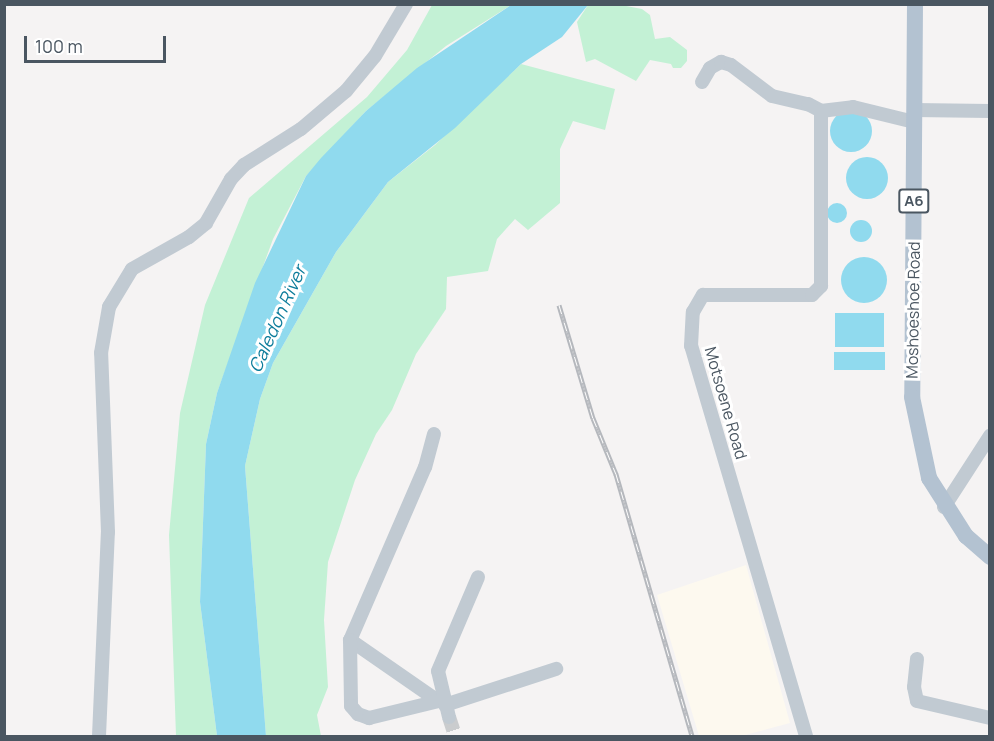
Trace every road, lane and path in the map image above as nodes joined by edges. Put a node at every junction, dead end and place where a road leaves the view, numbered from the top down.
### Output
1 (406, 4) edge
2 (915, 4) edge
3 (702, 82) dead end
4 (820, 111) junction
5 (990, 111) edge
6 (914, 116) junction
7 (435, 434) dead end
8 (990, 436) edge
9 (944, 507) junction
10 (990, 557) edge
11 (477, 577) dead end
12 (350, 640) junction
13 (916, 659) dead end
14 (556, 669) dead end
15 (444, 706) junction
16 (990, 718) edge
17 (99, 736) edge
18 (806, 736) edge

1 - 17 street
2 - 6 main road, Moshoeshoe Road / A6
3 - 4 street
4 - 6 street
4 - 18 street, Motsoene Road
5 - 6 street
6 - 9 main road, Moshoeshoe Road / A6
7 - 12 street
8 - 9 street
9 - 10 main road, Moshoeshoe Road / A6
11 - 15 street
12 - 15 street
12 - 15 street
13 - 16 street
14 - 15 street

